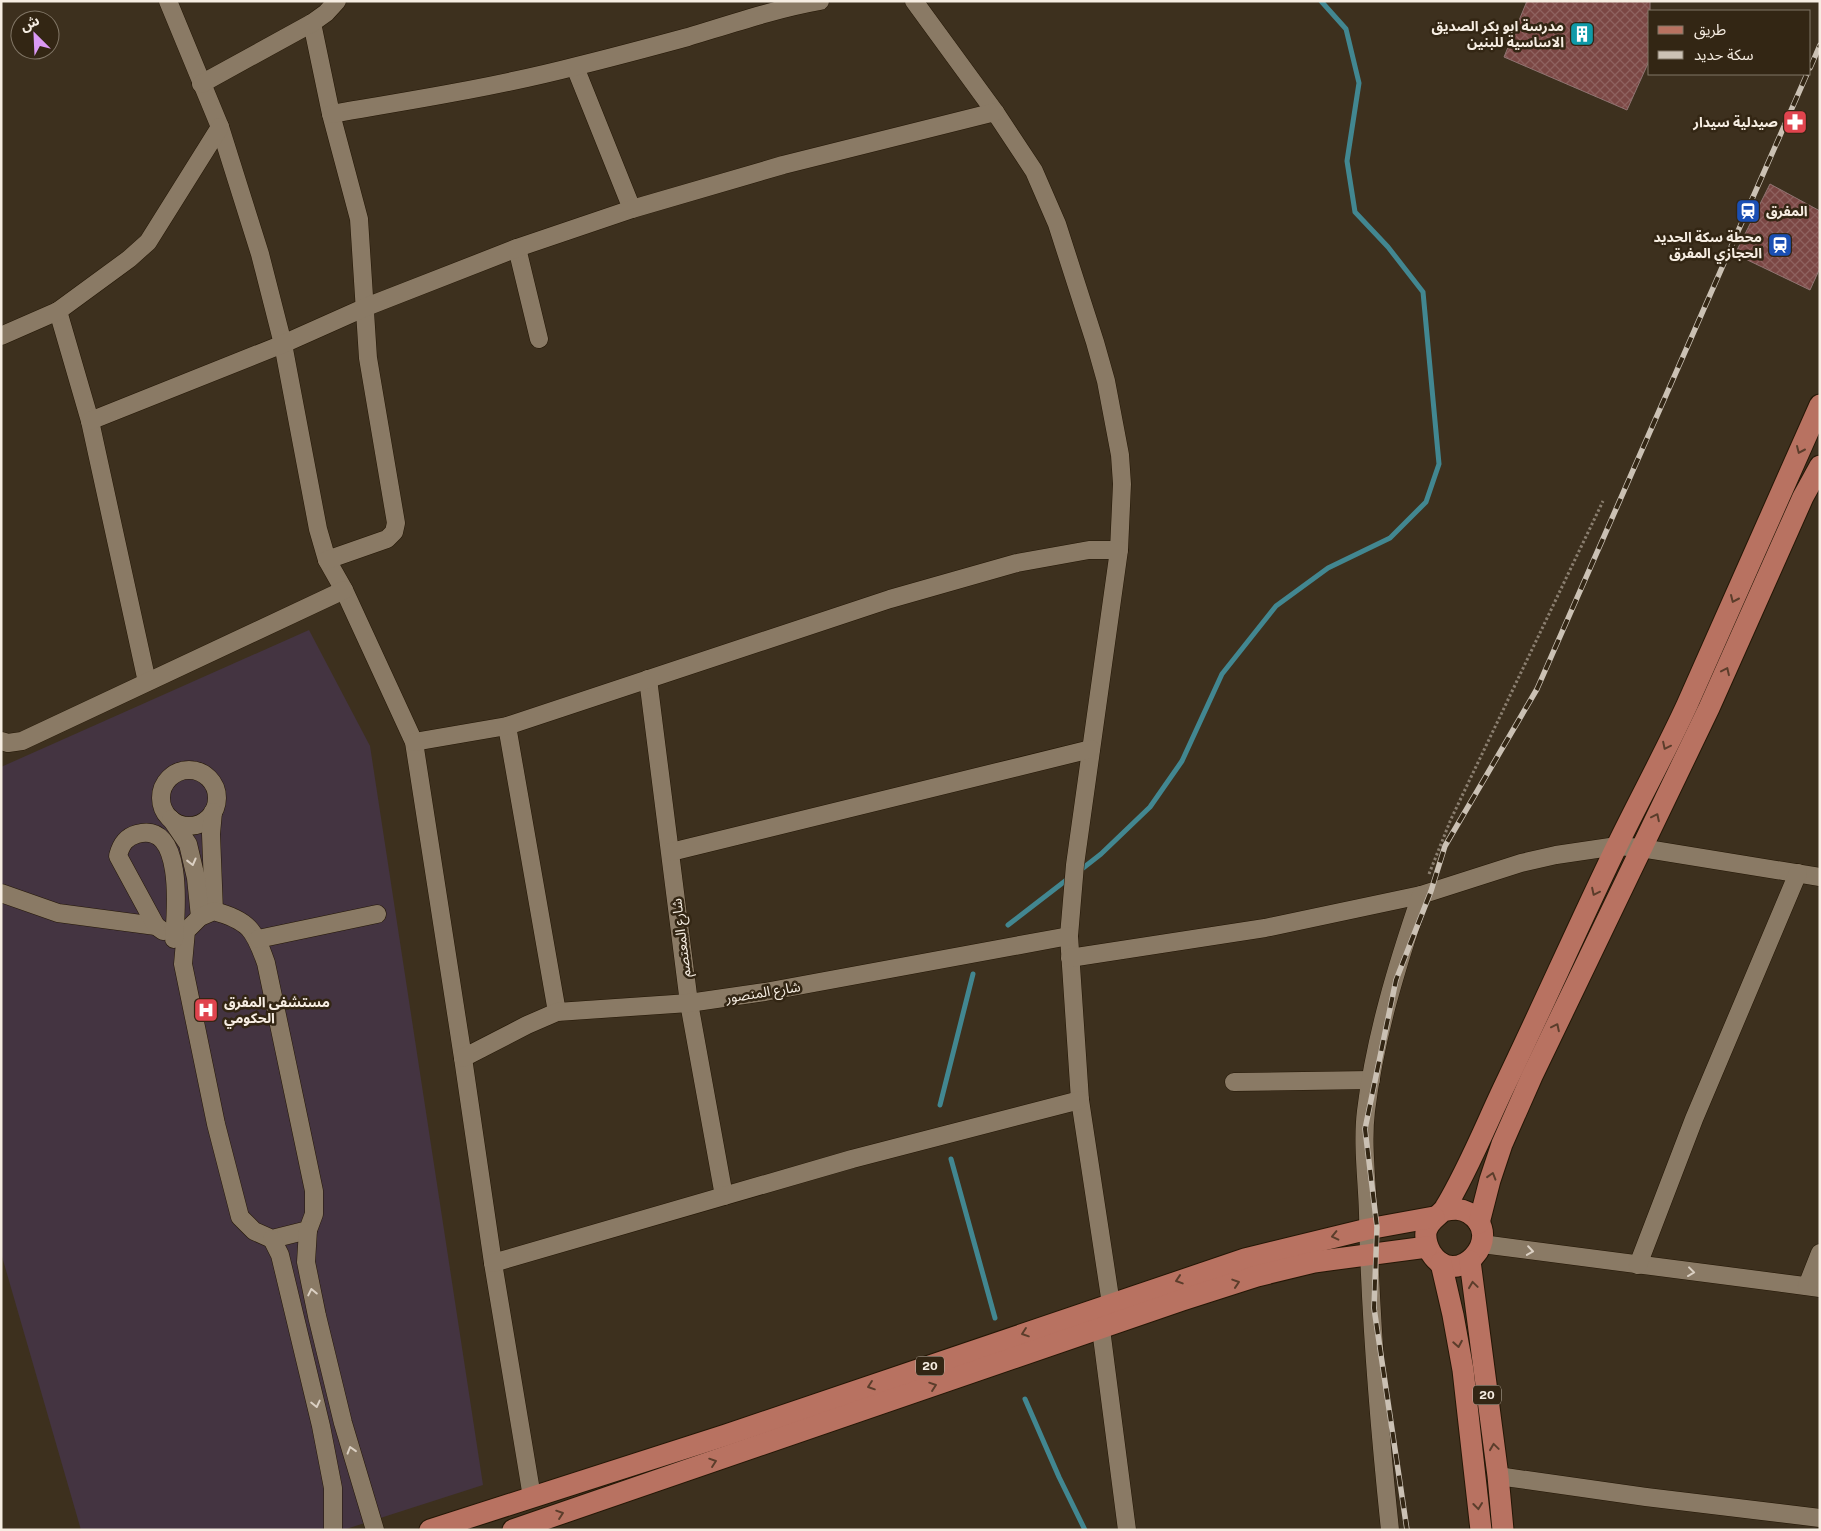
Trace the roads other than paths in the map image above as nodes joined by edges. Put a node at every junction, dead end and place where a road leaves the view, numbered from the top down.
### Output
1 (168, 1) edge
2 (337, 1) edge
3 (820, 1) edge
4 (914, 1) edge
5 (312, 22) junction
6 (575, 67) junction
7 (201, 84) junction
8 (995, 112) junction
9 (331, 114) junction
10 (220, 127) junction
11 (632, 210) junction
12 (516, 248) junction
13 (366, 306) junction
14 (58, 311) junction
15 (1, 336) edge
16 (539, 339) dead end
17 (283, 344) junction
18 (1820, 405) edge
19 (90, 421) junction
20 (1820, 466) edge
21 (1783, 486) junction
22 (1803, 496) junction
23 (1119, 550) junction
24 (328, 560) junction
25 (344, 590) junction
26 (648, 678) junction
27 (147, 682) junction
28 (507, 726) junction
29 (1, 741) edge
30 (414, 742) junction
31 (1091, 749) junction
32 (214, 812) junction
33 (171, 819) junction
34 (1617, 846) junction
35 (1641, 848) junction
36 (671, 852) junction
37 (1798, 873) junction
38 (1820, 877) edge
39 (1, 893) edge
40 (1421, 894) junction
41 (207, 914) junction
42 (377, 914) dead end
43 (156, 926) junction
44 (1069, 936) junction
45 (174, 939) junction
46 (258, 939) junction
47 (1070, 958) junction
48 (183, 964) junction
49 (689, 1003) junction
50 (557, 1012) junction
51 (463, 1058) junction
52 (1371, 1080) junction
53 (1234, 1082) dead end
54 (1080, 1100) junction
55 (724, 1196) junction
56 (1439, 1214) junction
57 (1368, 1228) junction
58 (308, 1230) junction
59 (1480, 1234) junction
60 (272, 1239) junction
61 (1820, 1253) edge
62 (1369, 1255) junction
63 (1434, 1255) junction
64 (1470, 1261) junction
65 (493, 1263) junction
66 (1638, 1265) junction
67 (1814, 1287) edge
68 (1111, 1304) junction
69 (1101, 1328) junction
70 (329, 1364) junction
71 (308, 1371) junction
72 (360, 1476) junction
73 (1498, 1476) junction
74 (333, 1488) junction
75 (532, 1497) junction
76 (1820, 1518) edge
77 (526, 1528) edge
78 (333, 1530) edge
79 (375, 1530) edge
80 (430, 1530) edge
81 (1127, 1530) edge
82 (1390, 1530) edge
83 (1481, 1530) edge
84 (1503, 1530) edge

1 - 7 street
2 - 5 street
3 - 6 street
4 - 8 street
5 - 7 street
5 - 9 street
6 - 9 street
6 - 11 street
7 - 10 street
8 - 11 street
8 - 23 street
9 - 13 street
10 - 14 street
10 - 17 street
11 - 12 street
12 - 13 street
12 - 16 street
13 - 17 street
13 - 24 street
14 - 15 street
14 - 19 street
17 - 19 street
17 - 24 street
18 -> 21 main road
19 - 27 street
20 - 22 main road
21 - 22 main road
21 -> 34 main road
35 -> 22 main road
23 - 26 street
23 - 31 street
24 - 25 street
25 - 27 street
25 - 30 street
26 - 28 street
26 - 36 street, شارع المعتصم
27 - 29 street
28 - 30 street
28 - 50 street
30 - 51 street
31 - 36 street
31 - 44 street
32 - 33 street
32 - 33 street
32 - 41 street
33 -> 41 street
34 - 35 street
34 - 40 street
34 -> 56 main road
35 - 37 street
59 -> 35 main road
36 - 49 street, شارع المعتصم
37 - 38 street
37 - 66 street
39 - 43 street
40 - 47 street
40 - 52 street
41 - 46 street
41 - 48 street
42 - 46 street
43 - 45 street
43 - 45 street
44 - 47 street
44 - 49 street, شارع المنصور
45 - 48 street
46 - 58 street
47 - 54 street
48 - 60 street
49 - 50 street, شارع المنصور
49 - 55 street, شارع المعتصم
50 - 51 street, شارع المنصور
51 - 65 street
52 - 53 street
52 - 57 street
54 - 55 street
54 - 68 street
55 - 65 street
56 - 57 main road, 20
56 - 59 main road, 20
56 - 63 main road, 20
57 - 62 street
57 -> 68 main road, 20
58 - 60 street
70 -> 58 street
59 - 64 main road
59 -> 66 street
60 - 71 street
61 - 67 street
62 - 63 main road, 20
69 -> 62 main road, 20
62 - 82 street
63 - 64 main road, 20
63 -> 83 main road, 20
73 -> 64 main road, 20
65 - 75 street
66 -> 67 street
68 -> 75 main road, 20
77 -> 69 main road, 20
69 - 81 street
70 - 71 street
72 -> 70 street
71 -> 74 street
72 - 74 street
72 - 79 street
73 - 76 street
73 - 84 main road, 20
74 - 78 street
75 - 80 main road, 20

